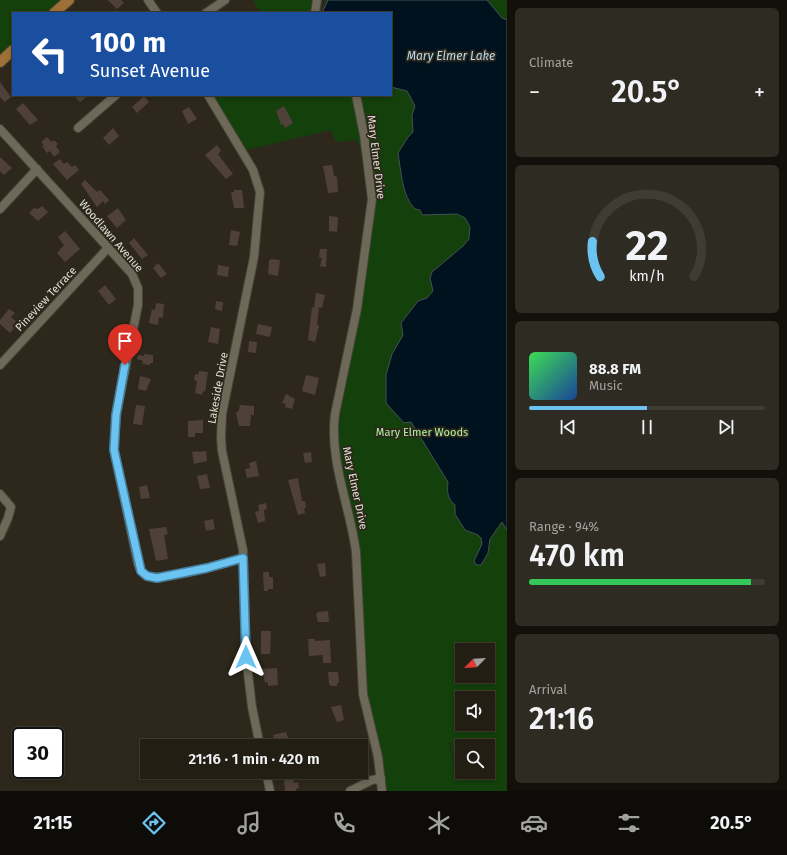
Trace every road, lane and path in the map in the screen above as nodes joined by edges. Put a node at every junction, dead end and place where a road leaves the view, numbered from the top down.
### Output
1 (69, 0) edge
2 (148, 0) edge
3 (225, 0) edge
4 (317, 0) edge
5 (55, 12) edge
6 (156, 12) edge
7 (207, 12) edge
8 (315, 12) edge
9 (12, 51) edge
10 (0, 62) edge
11 (115, 96) edge
12 (209, 96) edge
13 (356, 96) edge
14 (78, 128) dead end
15 (0, 129) edge
16 (37, 169) junction
17 (0, 209) edge
18 (108, 248) junction
19 (0, 365) edge
20 (0, 494) edge
21 (0, 536) edge
22 (243, 558) junction
23 (259, 739) edge
24 (381, 778) junction
25 (267, 779) edge
26 (270, 791) edge
27 (350, 791) edge
28 (382, 791) edge

1 - 5 main road
2 - 6 street
3 - 7 street
4 - 8 street
9 - 10 main road
11 - 14 street
12 - 22 street, Lakeside Drive
13 - 24 street, Mary Elmer Drive
15 - 16 street, Woodlawn Avenue
16 - 17 street
16 - 18 street, Woodlawn Avenue
18 - 19 street, Pineview Terrace
18 - 22 street, Woodlawn Avenue
20 - 21 street
22 - 23 street, Lakeside Drive
24 - 27 street
24 - 28 street, Mary Elmer Drive
25 - 26 street

